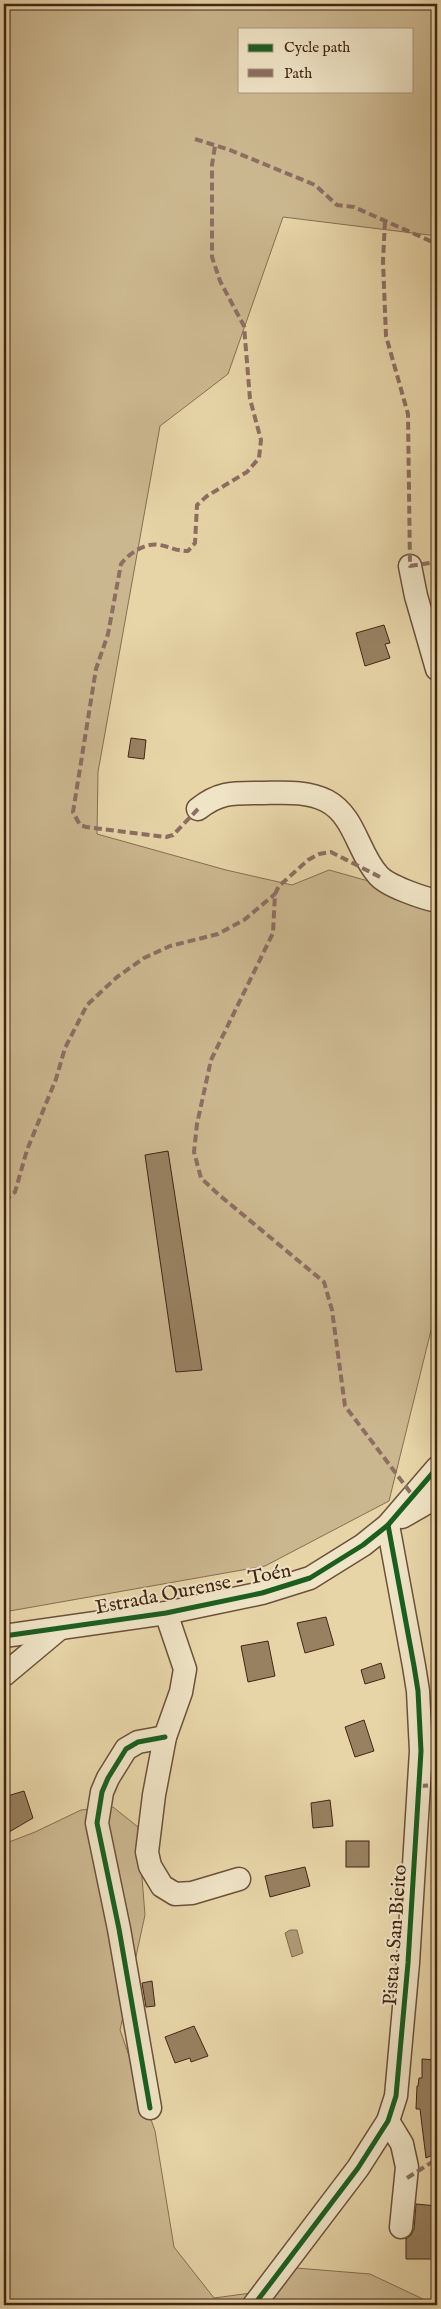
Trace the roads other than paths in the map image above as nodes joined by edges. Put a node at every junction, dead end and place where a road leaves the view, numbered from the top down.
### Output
1 (410, 566) dead end
2 (437, 669) edge
3 (198, 810) dead end
4 (437, 901) edge
5 (437, 1468) edge
6 (437, 1493) edge
7 (390, 1523) junction
8 (166, 1612) junction
9 (59, 1628) junction
10 (4, 1636) edge
11 (4, 1675) edge
12 (165, 1737) junction
13 (239, 1879) dead end
14 (150, 2108) dead end
15 (388, 2122) junction
16 (401, 2227) dead end
17 (254, 2305) edge

1 - 2 street
3 - 4 street
5 - 7 street, Estrada Ourense - Toén
6 - 7 street
7 - 8 street, Estrada Ourense - Toén
7 - 15 street, Pista a San Bieito
8 - 9 street, Estrada Ourense - Toén
8 - 12 street
9 - 10 street, Estrada Ourense - Toén
9 - 11 street
12 - 13 street
12 - 14 street
15 - 16 street
15 - 17 street, Pista a San Bieito

